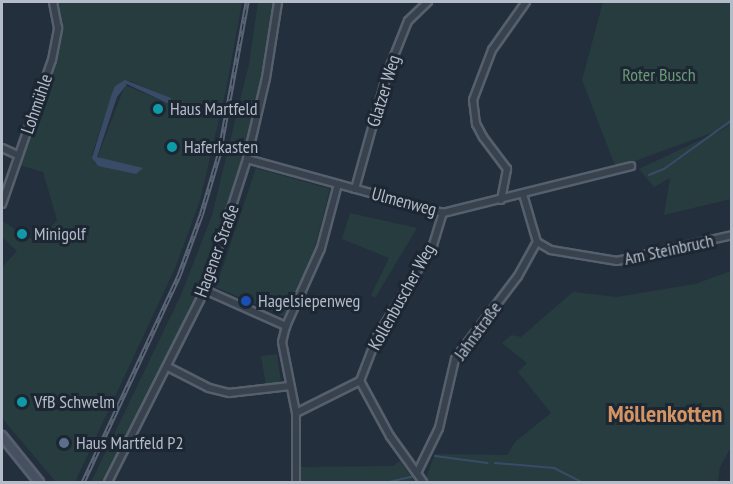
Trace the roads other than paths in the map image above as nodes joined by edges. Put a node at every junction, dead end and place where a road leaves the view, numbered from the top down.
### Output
1 (53, 2) edge
2 (278, 2) edge
3 (428, 2) edge
4 (516, 2) edge
5 (526, 2) edge
6 (519, 9) junction
7 (2, 148) edge
8 (18, 156) junction
9 (247, 159) junction
10 (631, 166) dead end
11 (338, 184) junction
12 (355, 189) junction
13 (523, 194) junction
14 (501, 200) junction
15 (2, 204) edge
16 (443, 213) junction
17 (732, 235) edge
18 (537, 242) junction
19 (205, 290) junction
20 (286, 326) junction
21 (168, 367) junction
22 (360, 381) junction
23 (290, 386) junction
24 (296, 413) junction
25 (2, 436) edge
26 (417, 473) junction
27 (39, 483) edge
28 (108, 483) edge
29 (297, 483) edge
30 (423, 483) edge

1 - 8 street, Lohmühle
2 - 9 street, Hagener Straße
3 - 12 street, Glatzer Weg
4 - 6 street
5 - 6 street
6 - 14 street
7 - 8 street
8 - 15 street, Lohmühle
9 - 11 street, Ulmenweg
9 - 19 street, Hagener Straße
10 - 13 street, Ulmenweg
11 - 12 street, Ulmenweg
11 - 20 street
12 - 16 street, Ulmenweg
13 - 14 street, Ulmenweg
13 - 18 street
14 - 16 street, Ulmenweg
16 - 22 street, Kollenbuscher Weg
17 - 18 street, Am Steinbruch
18 - 26 street, Jahnstraße
19 - 20 street
19 - 21 street, Hagener Straße
20 - 23 street
21 - 23 street
21 - 28 street, Hagener Straße
22 - 24 street
22 - 26 street
23 - 24 street
24 - 29 street
25 - 27 main road
26 - 30 street

